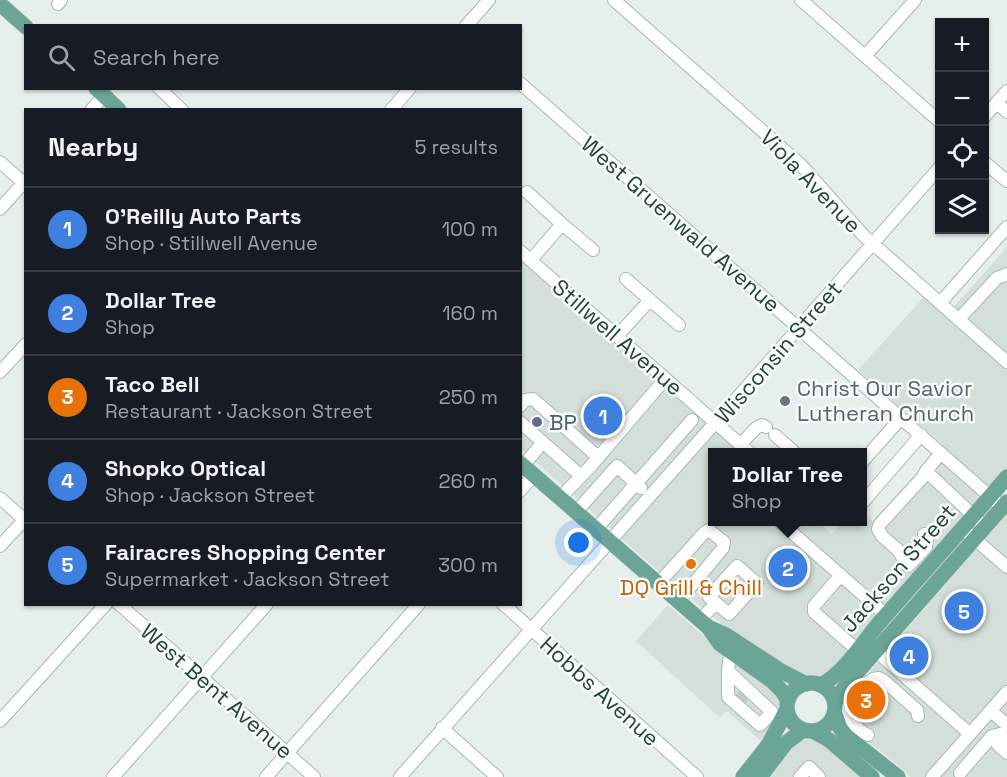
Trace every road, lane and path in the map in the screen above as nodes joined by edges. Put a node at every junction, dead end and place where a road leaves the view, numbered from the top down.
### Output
1 (489, 0) edge
2 (614, 0) edge
3 (801, 0) edge
4 (912, 1) edge
5 (3, 4) edge
6 (468, 24) edge
7 (24, 25) edge
8 (865, 56) junction
9 (522, 85) edge
10 (161, 90) edge
11 (408, 90) edge
12 (1007, 91) edge
13 (100, 92) edge
14 (997, 103) junction
15 (92, 108) edge
16 (117, 108) edge
17 (180, 108) edge
18 (393, 108) edge
19 (989, 112) edge
20 (1007, 112) edge
21 (935, 118) edge
22 (0, 162) edge
23 (989, 166) edge
24 (935, 172) edge
25 (1007, 181) edge
26 (24, 182) edge
27 (24, 184) edge
28 (527, 192) dead end
29 (0, 209) edge
30 (562, 224) junction
31 (1007, 227) edge
32 (872, 243) junction
33 (592, 250) dead end
34 (522, 253) edge
35 (531, 260) junction
36 (1007, 274) edge
37 (626, 279) dead end
38 (650, 300) junction
39 (940, 303) junction
40 (959, 320) junction
41 (679, 325) dead end
42 (799, 327) junction
43 (617, 336) junction
44 (24, 346) edge
45 (1007, 362) edge
46 (0, 372) edge
47 (665, 379) junction
48 (522, 404) edge
49 (901, 418) junction
50 (692, 420) dead end
51 (715, 423) junction
52 (522, 424) edge
53 (680, 434) junction
54 (921, 435) junction
55 (543, 442) junction
56 (669, 447) junction
57 (694, 447) junction
58 (744, 448) edge
59 (746, 448) edge
60 (789, 448) edge
61 (941, 453) junction
62 (867, 456) edge
63 (598, 457) junction
64 (683, 459) junction
65 (526, 468) edge
66 (926, 471) junction
67 (581, 476) junction
68 (1007, 477) edge
69 (522, 483) edge
70 (637, 484) junction
71 (650, 496) junction
72 (867, 497) edge
73 (990, 497) junction
74 (0, 498) edge
75 (560, 498) junction
76 (1005, 505) edge
77 (576, 512) junction
78 (973, 516) junction
79 (24, 519) edge
80 (24, 521) edge
81 (785, 526) edge
82 (986, 527) junction
83 (962, 528) junction
84 (596, 530) junction
85 (924, 534) dead end
86 (974, 539) junction
87 (609, 541) junction
88 (0, 546) edge
89 (1007, 567) edge
90 (914, 571) junction
91 (841, 574) junction
92 (658, 584) junction
93 (932, 587) junction
94 (679, 601) junction
95 (714, 601) junction
96 (104, 606) edge
97 (121, 606) edge
98 (265, 606) edge
99 (417, 606) edge
100 (505, 606) edge
101 (886, 615) junction
102 (704, 624) junction
103 (531, 629) junction
104 (857, 650) junction
105 (876, 651) junction
106 (734, 655) junction
107 (728, 671) junction
108 (202, 678) junction
109 (813, 684) junction
110 (1007, 692) edge
111 (751, 705) junction
112 (788, 705) junction
113 (835, 708) junction
114 (991, 711) junction
115 (918, 716) dead end
116 (0, 721) edge
117 (1007, 725) edge
118 (442, 728) junction
119 (808, 731) junction
120 (776, 733) junction
121 (970, 734) junction
122 (868, 735) dead end
123 (1004, 746) edge
124 (287, 753) junction
125 (946, 761) junction
126 (963, 775) edge
127 (113, 777) edge
128 (266, 777) edge
129 (314, 777) edge
130 (399, 777) edge
131 (497, 777) edge
132 (697, 777) edge
133 (743, 777) edge
134 (760, 777) edge
135 (800, 777) edge
136 (819, 777) edge
137 (872, 777) edge
138 (898, 777) edge
139 (932, 777) edge

1 - 6 street
2 - 32 street, Viola Avenue
3 - 8 street
4 - 8 street
5 - 7 main road
8 - 21 street
9 - 42 street, West Gruenwald Avenue
10 - 17 street
11 - 18 street
12 - 14 street
13 - 15 street
13 - 16 main road
14 - 19 street
14 - 20 street
22 - 26 street
23 - 25 street
24 - 32 street, Wisconsin Street
27 - 29 street
28 - 30 street
30 - 33 street
30 - 35 street
31 - 39 street
32 - 39 street, Viola Avenue
32 - 42 street, Wisconsin Street
34 - 35 street, Stillwell Avenue
35 - 43 street, Stillwell Avenue
36 - 40 street
37 - 38 street
38 - 41 street
38 - 43 street
39 - 40 street, Viola Avenue
40 - 45 street, Viola Avenue
42 - 49 street, West Gruenwald Avenue
42 - 51 street, Wisconsin Street
43 - 47 street, Stillwell Avenue
44 - 46 street
47 - 51 street, Stillwell Avenue
47 - 63 street
48 - 63 street
49 - 54 street, West Gruenwald Avenue
49 - 62 street
50 - 53 street
51 - 57 street, Wisconsin Street
51 - 58 street, Stillwell Avenue
52 - 55 street
53 - 56 street
53 - 57 street
54 - 61 street, West Gruenwald Avenue
54 - 72 street
55 - 65 street
55 - 67 street
56 - 64 street
56 - 70 street
57 - 64 street, Wisconsin Street
59 - 60 street
61 - 66 street
61 - 73 street, West Gruenwald Avenue
63 - 67 street
64 - 71 street, Wisconsin Street
65 - 69 street
65 - 75 main road
66 - 78 street
66 - 90 street
67 - 75 street
68 - 73 main road, Jackson Street
70 - 71 street
70 - 77 street
70 - 84 street
71 - 87 street, Wisconsin Street
73 - 76 street, West Gruenwald Avenue
73 - 78 main road, Jackson Street
74 - 79 street
75 - 77 main road
76 - 82 main road, Jackson Street
77 - 84 main road
78 - 82 street
78 - 83 main road, Jackson Street
80 - 88 street
81 - 91 street
82 - 86 main road, Jackson Street
83 - 86 street
83 - 90 main road, Jackson Street
84 - 87 main road
85 - 90 street
86 - 89 street
86 - 93 main road, Jackson Street
87 - 92 main road
87 - 103 street, Wisconsin Street
90 - 93 street
90 - 101 main road, Jackson Street
91 - 101 street
91 - 104 street
92 - 94 main road
92 - 94 street
93 - 105 main road, Jackson Street
94 - 102 main road
95 - 95 street
95 - 102 street
96 - 116 street
97 - 108 street, West Bent Avenue
98 - 108 street
99 - 124 street
100 - 103 street, Hobbs Avenue
101 - 104 main road, Jackson Street
102 - 106 main road
102 - 109 main road
103 - 118 street, Wisconsin Street
103 - 132 street, Hobbs Avenue
104 - 109 main road, Jackson Street
105 - 113 main road, Jackson Street
105 - 121 street
106 - 107 street
106 - 112 main road
107 - 111 street
107 - 111 street
108 - 124 street, West Bent Avenue
108 - 127 street
109 - 112 main road
109 - 113 main road
110 - 114 street
111 - 120 street
112 - 119 main road
112 - 120 main road
113 - 119 main road
113 - 138 main road
114 - 117 street
114 - 121 street
115 - 122 street
118 - 130 street, Wisconsin Street
118 - 131 street
119 - 134 main road
119 - 137 main road
120 - 133 main road
121 - 125 street
123 - 126 street
124 - 128 street
124 - 129 street, West Bent Avenue
125 - 126 street
125 - 139 street
135 - 136 street

